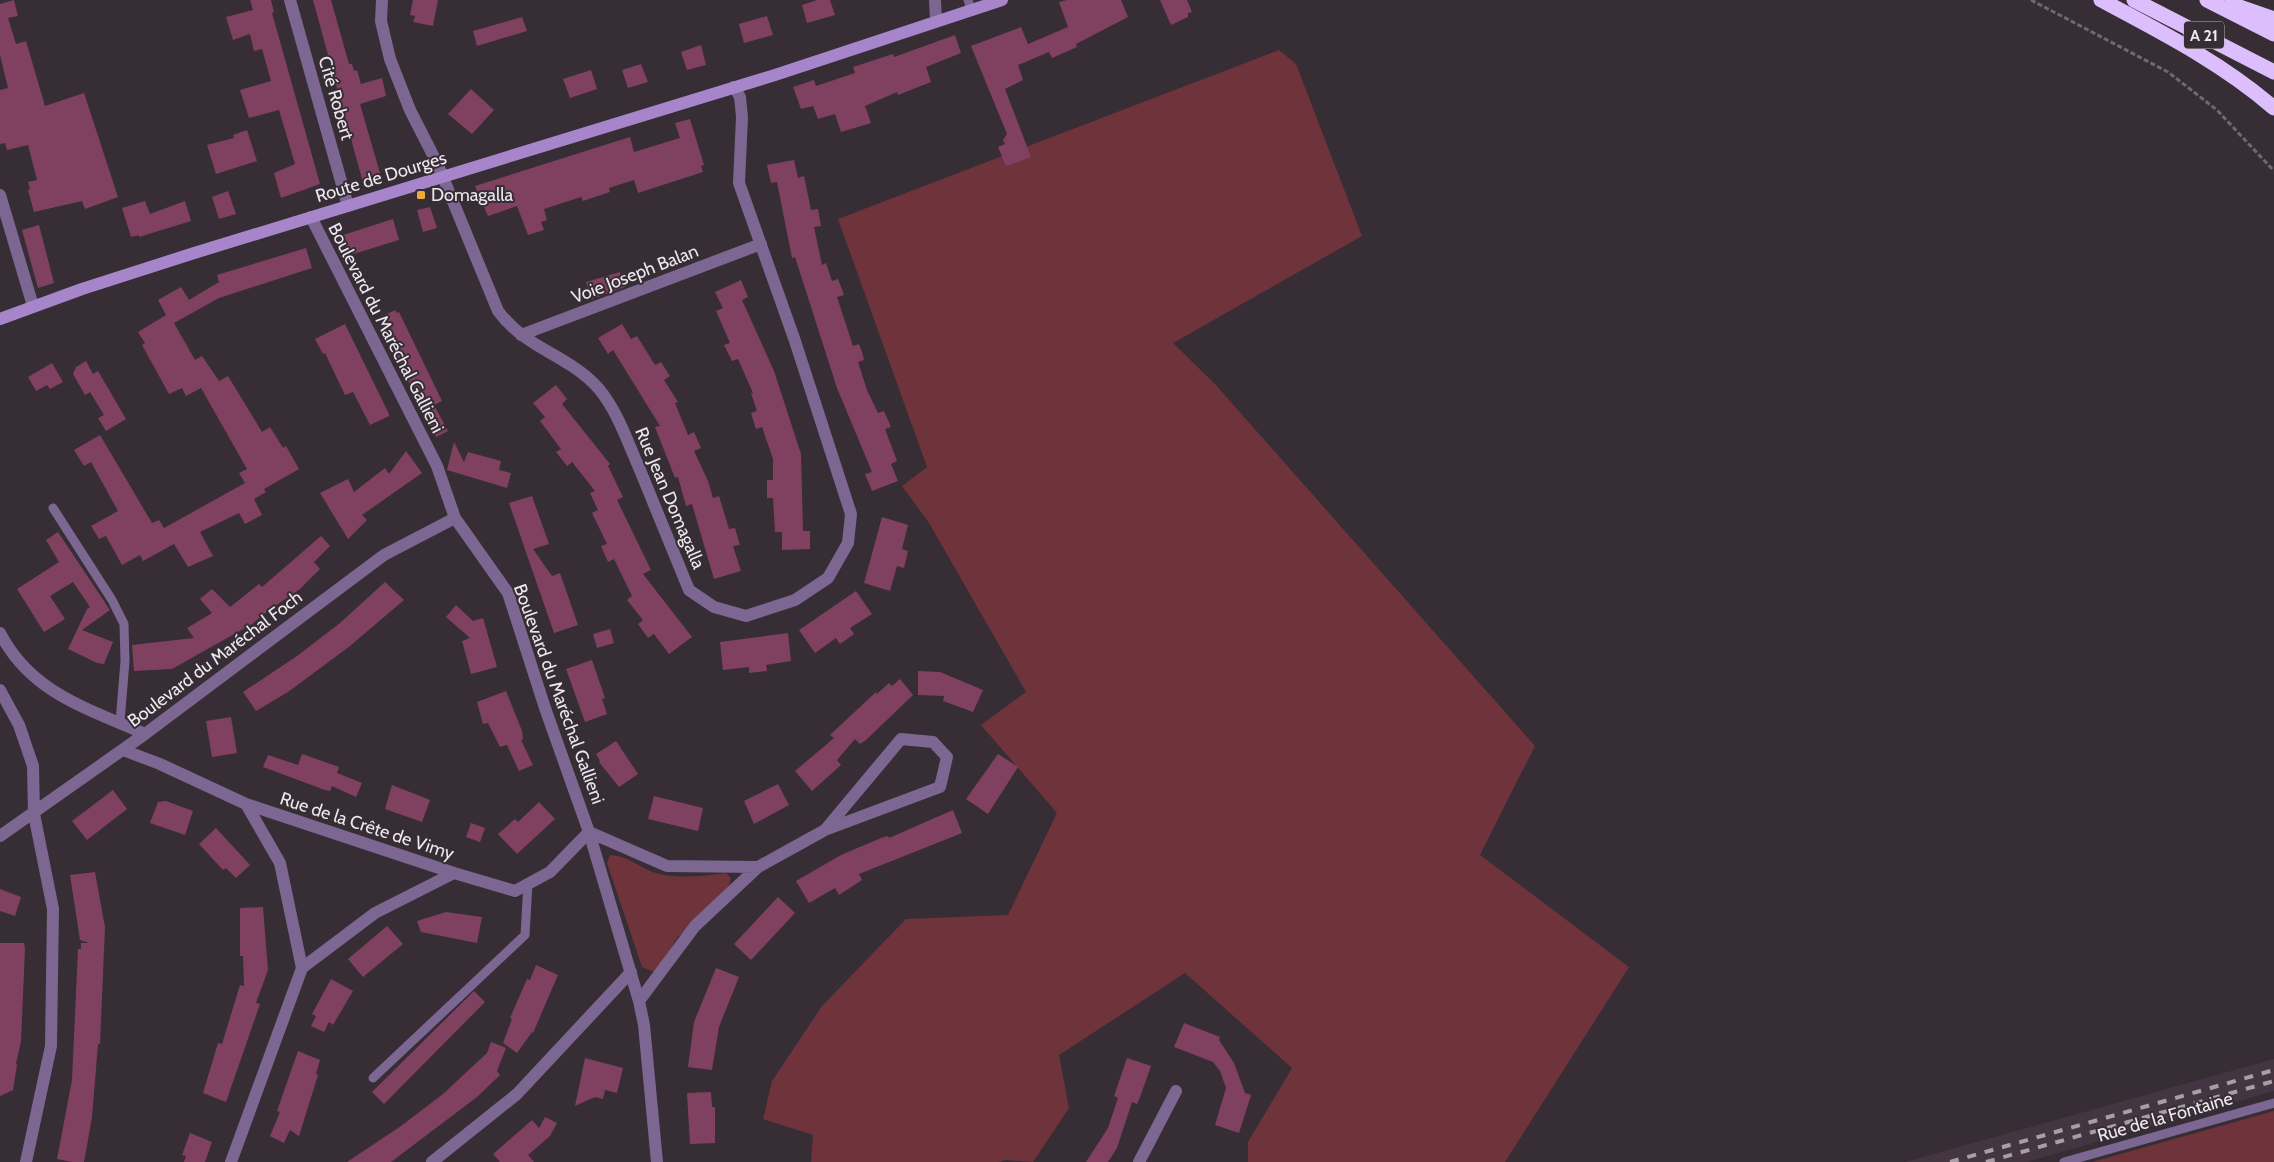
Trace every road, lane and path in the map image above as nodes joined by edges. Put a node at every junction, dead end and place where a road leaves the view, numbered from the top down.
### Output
1 (290, 0) edge
2 (382, 0) edge
3 (935, 0) edge
4 (1002, 0) edge
5 (2031, 0) edge
6 (2101, 0) edge
7 (2134, 0) edge
8 (2207, 0) edge
9 (2219, 0) edge
10 (969, 5) edge
11 (2274, 19) edge
12 (936, 21) junction
13 (2274, 34) edge
14 (2274, 72) edge
15 (734, 86) junction
16 (2274, 108) edge
17 (2274, 171) edge
18 (442, 177) junction
19 (0, 195) edge
20 (348, 206) junction
21 (311, 217) junction
22 (761, 244) junction
23 (33, 306) junction
24 (0, 319) edge
25 (521, 335) junction
26 (53, 508) dead end
27 (456, 518) junction
28 (0, 633) edge
29 (0, 690) edge
30 (120, 722) junction
31 (145, 734) junction
32 (123, 750) junction
33 (246, 804) junction
34 (34, 814) junction
35 (826, 830) junction
36 (589, 832) junction
37 (0, 836) edge
38 (758, 867) junction
39 (454, 873) junction
40 (528, 883) junction
41 (302, 968) junction
42 (631, 972) junction
43 (639, 1001) junction
44 (373, 1078) dead end
45 (1176, 1091) dead end
46 (2274, 1103) edge
47 (26, 1162) edge
48 (231, 1162) edge
49 (432, 1162) edge
50 (657, 1162) edge
51 (1140, 1162) edge
52 (2064, 1162) edge

1 - 20 street, Cité Robert
2 - 18 street, Rue Jean Domagalla
3 - 12 street
4 - 10 main road, Route de Dourges
5 - 17 path
6 - 16 highway
7 - 14 highway, A 21
8 - 13 highway, A 21
9 - 11 highway
10 - 12 main road, Route de Dourges
12 - 15 main road, Route de Dourges
15 - 18 main road, Route de Dourges
15 - 22 street, Rue Jean Domagalla
18 - 20 main road, Route de Dourges
18 - 25 street, Rue Jean Domagalla
19 - 23 street
20 - 21 main road, Route de Dourges
21 - 23 main road, Route de Dourges
21 - 27 street, Boulevard du Maréchal Gallieni
22 - 25 street, Voie Joseph Balan
22 - 25 street, Rue Jean Domagalla
23 - 24 main road, Route de Dourges
26 - 30 lane
27 - 31 street, Boulevard du Maréchal Foch
27 - 36 street, Boulevard du Maréchal Gallieni
28 - 30 street
29 - 34 street
30 - 31 street
31 - 32 street, Boulevard du Maréchal Foch
32 - 33 street, Rue de la Crête de Vimy
32 - 34 street, Boulevard du Maréchal Foch
33 - 39 street, Rue de la Crête de Vimy
33 - 41 street
34 - 37 street, Boulevard du Maréchal Foch
34 - 47 street
35 - 35 street
35 - 38 street
36 - 38 street
36 - 40 street, Rue de la Crête de Vimy
36 - 42 street, Boulevard du Maréchal Gallieni
38 - 43 street
39 - 40 street, Rue de la Crête de Vimy
39 - 41 street
40 - 44 lane
41 - 48 street
42 - 43 street, Boulevard du Maréchal Gallieni
42 - 49 street
43 - 50 street, Boulevard du Maréchal Gallieni
45 - 51 street
46 - 52 lane, Rue de la Fontaine

